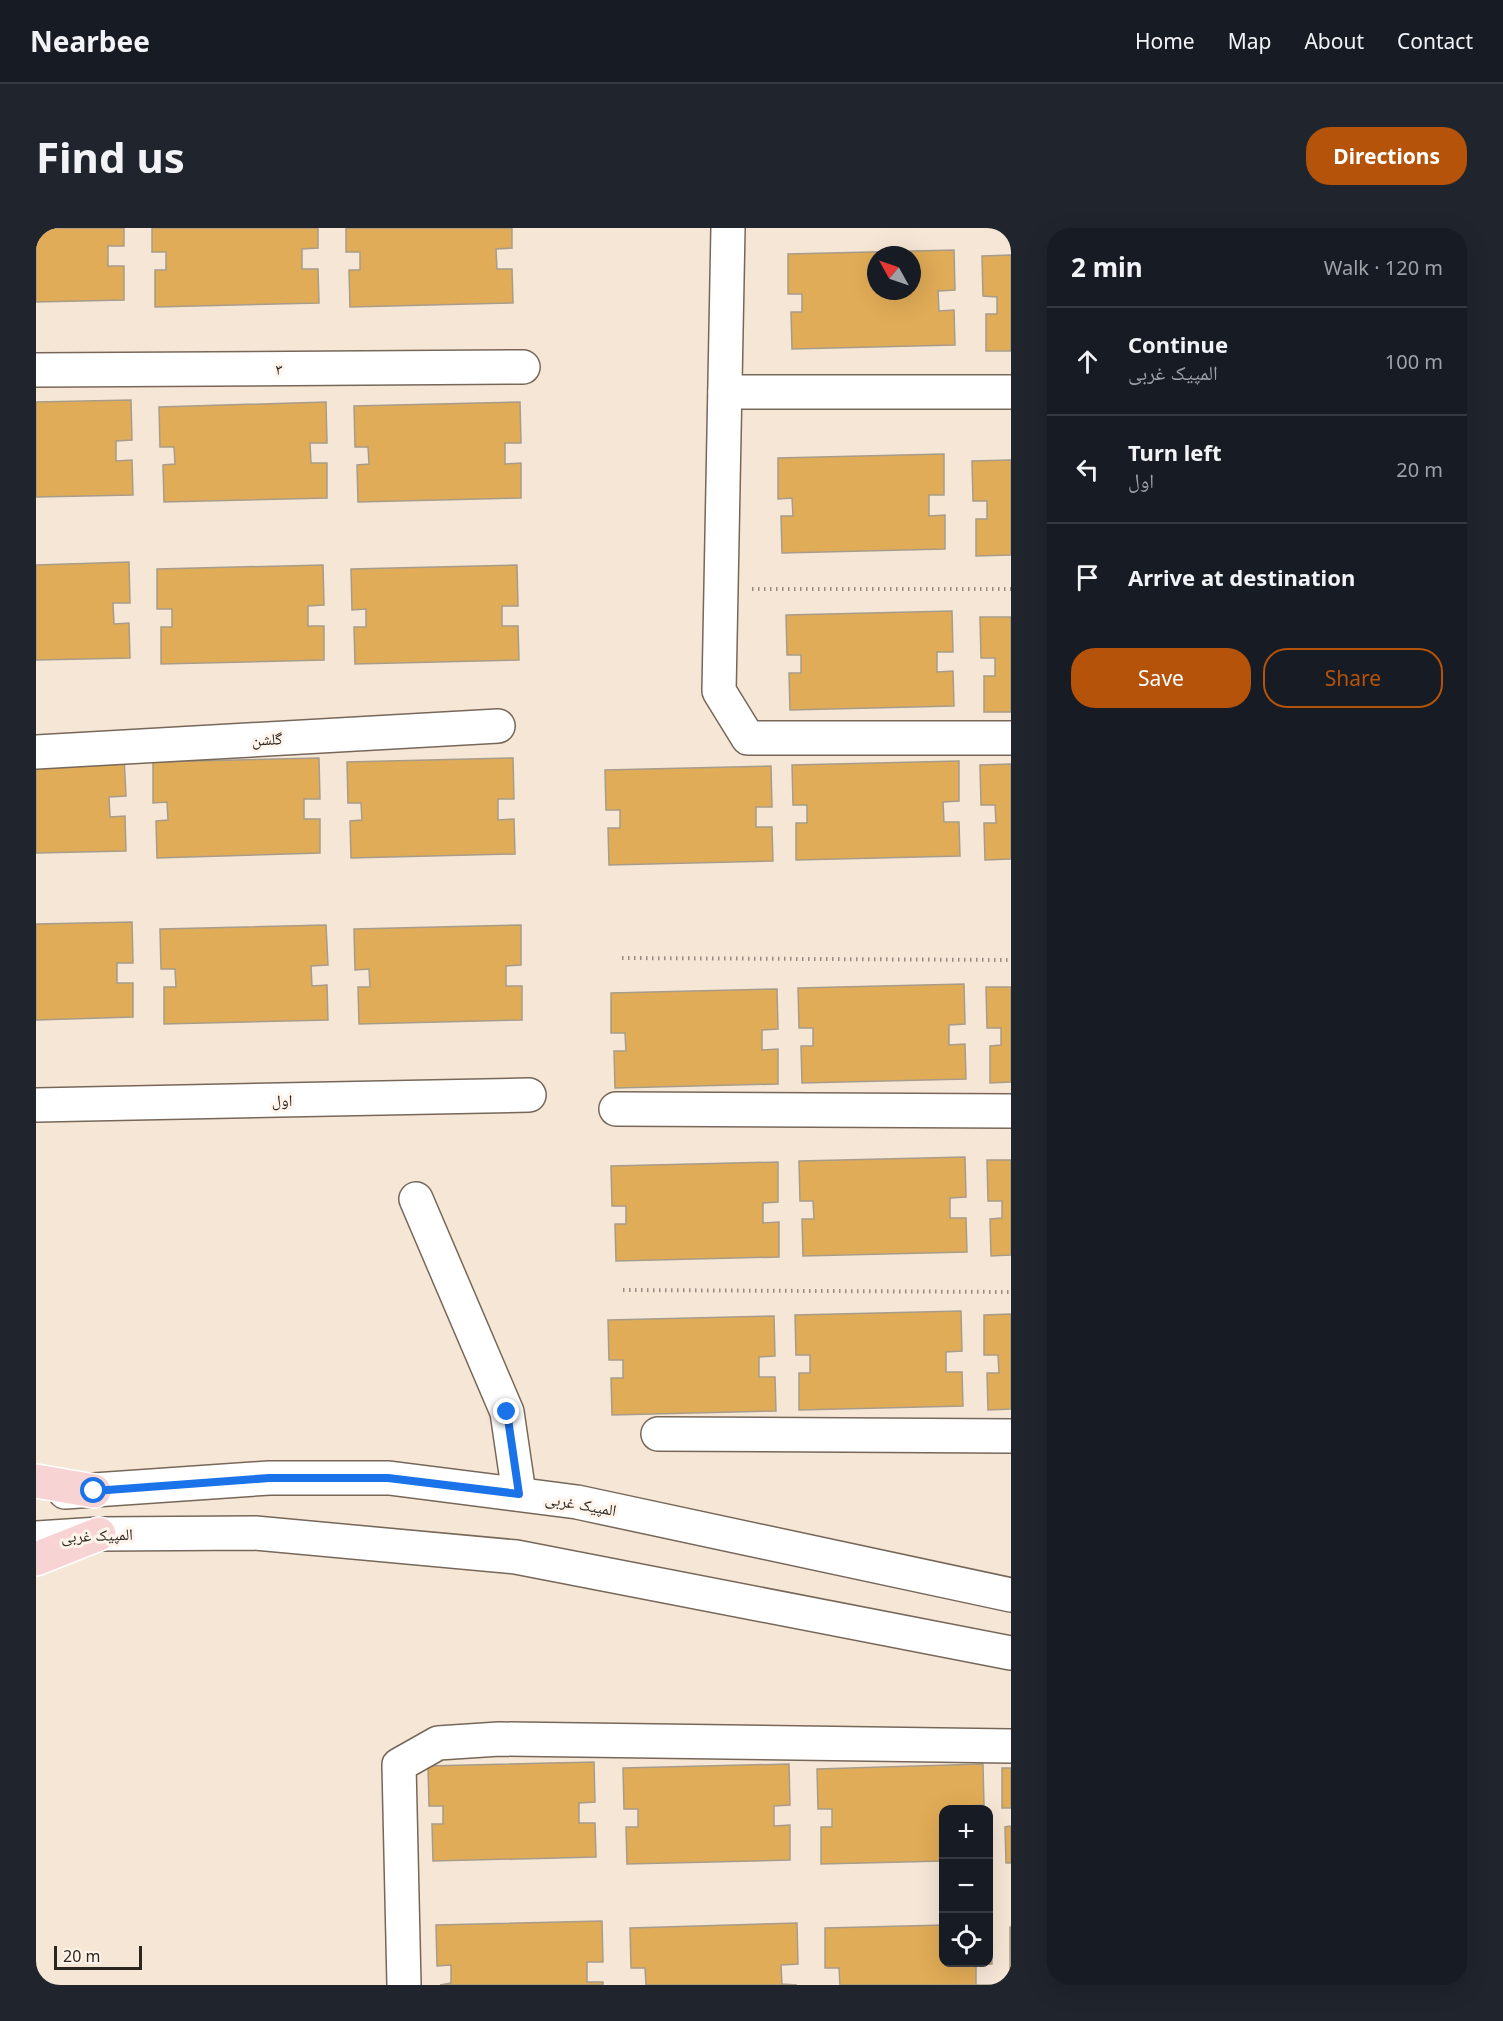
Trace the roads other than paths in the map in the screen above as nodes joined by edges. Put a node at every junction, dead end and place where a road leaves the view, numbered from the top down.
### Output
1 (728, 228) edge
2 (523, 367) dead end
3 (36, 370) edge
4 (725, 392) junction
5 (1011, 392) edge
6 (498, 726) dead end
7 (1011, 738) edge
8 (36, 752) edge
9 (529, 1095) dead end
10 (36, 1105) edge
11 (616, 1109) dead end
12 (1011, 1111) edge
13 (416, 1199) dead end
14 (658, 1434) dead end
15 (1011, 1436) edge
16 (36, 1481) edge
17 (94, 1491) junction
18 (36, 1494) edge
19 (519, 1494) junction
20 (99, 1534) junction
21 (36, 1538) edge
22 (36, 1559) edge
23 (1011, 1595) edge
24 (1011, 1653) edge
25 (1011, 1746) edge
26 (404, 1985) edge

1 - 4 street
2 - 3 street, ۳
4 - 5 street
4 - 7 street
6 - 8 street, گلشن
9 - 10 street, اول
11 - 12 street
13 - 19 street
14 - 15 street
16 - 17 main road
17 - 18 street, المپیک غربی
17 - 19 street, المپیک غربی
19 - 23 street, المپیک غربی
20 - 21 street, المپیک غربی
20 - 22 main road
20 - 24 street, المپیک غربی
25 - 26 street

